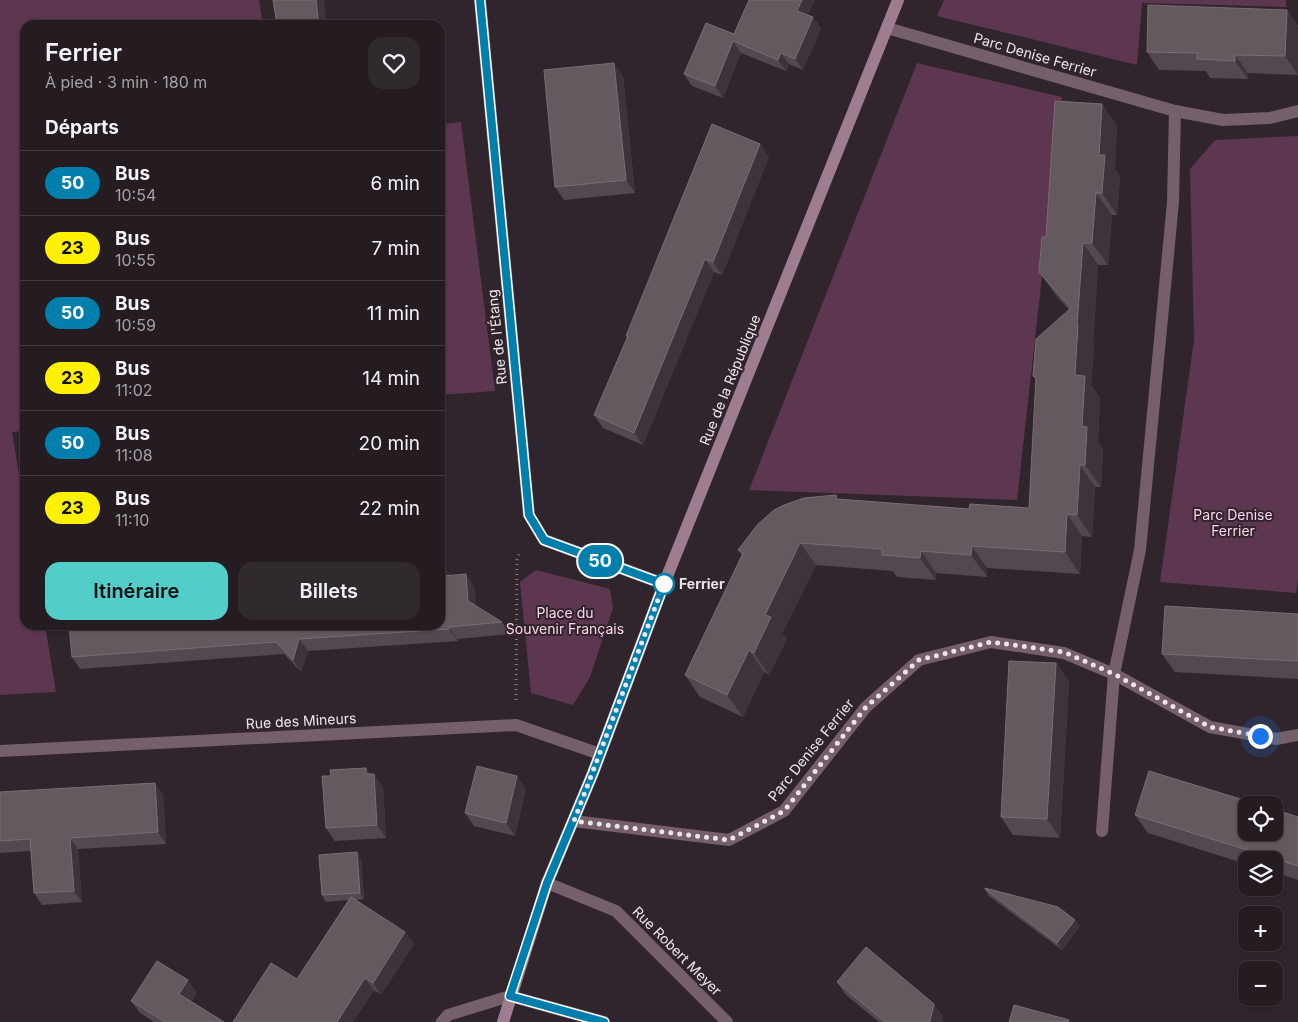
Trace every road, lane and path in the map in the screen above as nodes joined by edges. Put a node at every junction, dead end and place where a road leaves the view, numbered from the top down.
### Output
1 (480, 0) edge
2 (898, 0) edge
3 (887, 28) junction
4 (1175, 111) junction
5 (1298, 111) edge
6 (529, 515) junction
7 (664, 584) junction
8 (1114, 674) junction
9 (516, 725) junction
10 (1298, 735) edge
11 (0, 752) edge
12 (600, 754) junction
13 (574, 821) junction
14 (1102, 831) dead end
15 (547, 883) junction
16 (510, 996) junction
17 (442, 1022) edge
18 (503, 1022) edge
19 (604, 1022) edge
20 (728, 1022) edge

1 - 6 street, Rue de l'Étang
2 - 3 main road, Rue de la République
3 - 4 street, Parc Denise Ferrier
3 - 7 main road, Rue de la République
4 - 5 street, Parc Denise Ferrier
4 - 8 street
6 - 7 street, Rue de l'Étang
6 - 9 path
7 - 12 main road, Rue de la République
8 - 10 street, Parc Denise Ferrier
8 - 13 street, Parc Denise Ferrier
8 - 14 street
9 - 11 street, Rue des Mineurs
9 - 12 street, Rue des Mineurs
12 - 13 main road, Rue de la République
13 - 15 main road, Rue de la République
15 - 16 main road, Rue de la République
15 - 20 street, Rue Robert Meyer
16 - 17 street
16 - 18 main road, Rue de la République
16 - 19 street

